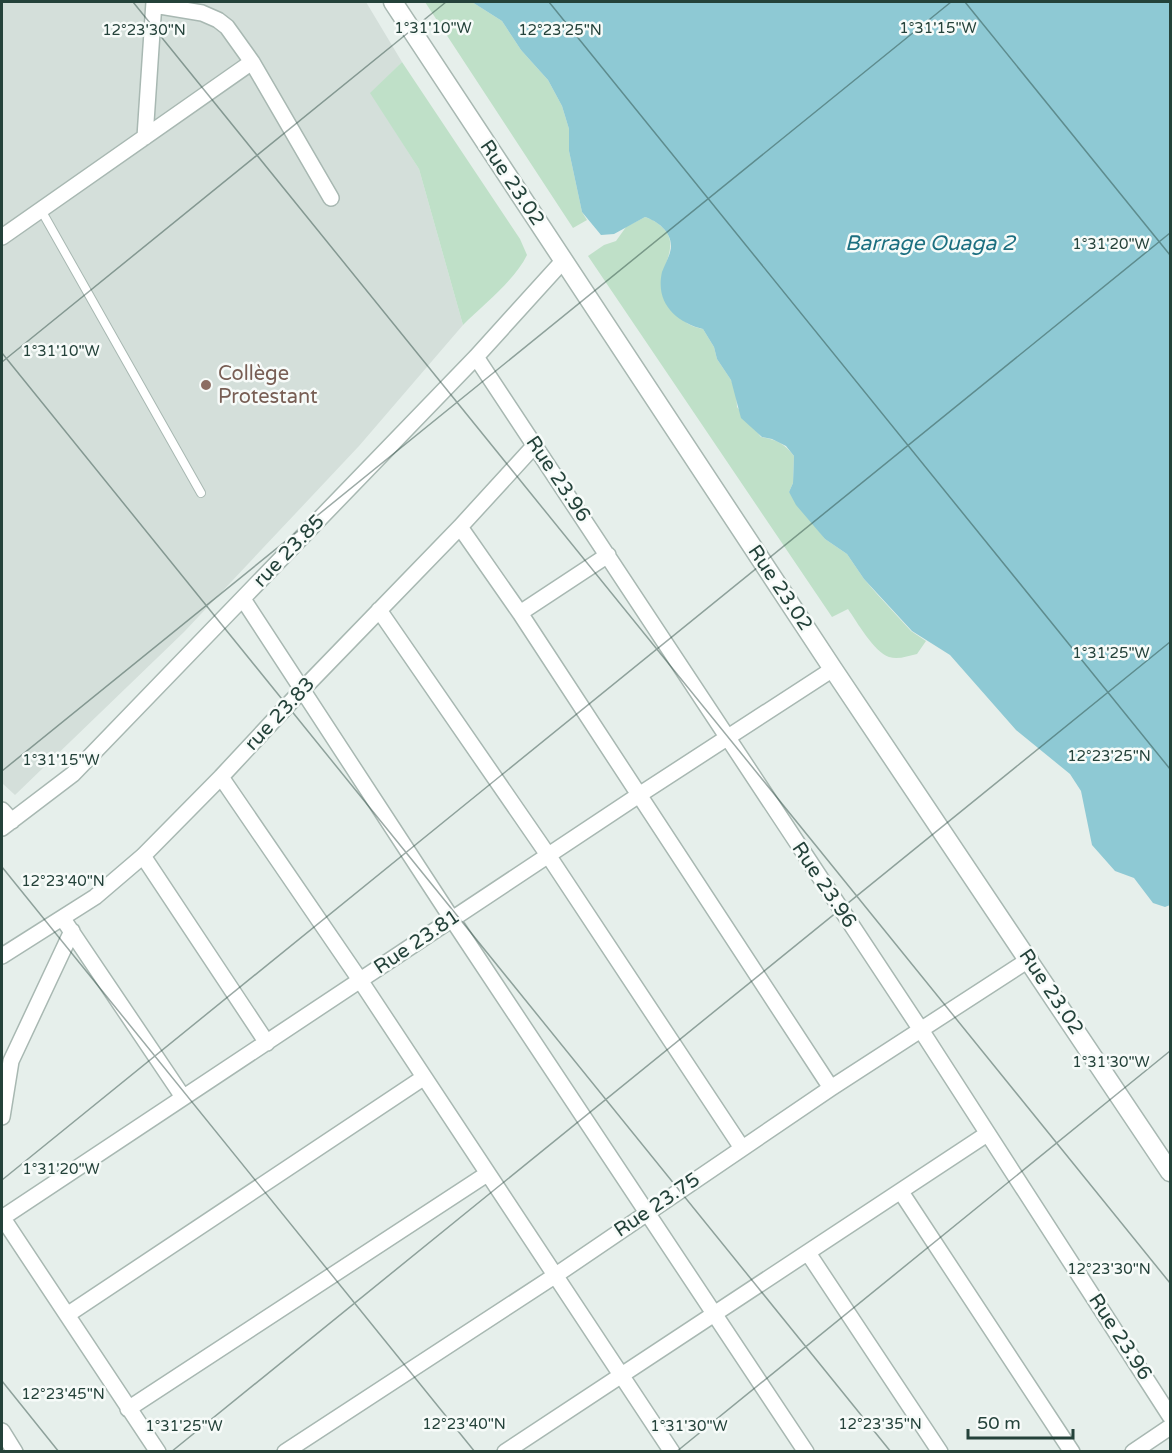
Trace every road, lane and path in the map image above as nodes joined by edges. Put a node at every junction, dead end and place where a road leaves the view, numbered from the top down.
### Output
1 (393, 2) edge
2 (154, 3) edge
3 (252, 62) junction
4 (145, 137) junction
5 (331, 198) dead end
6 (40, 210) junction
7 (2, 237) edge
8 (563, 261) junction
9 (476, 357) junction
10 (535, 445) junction
11 (201, 493) dead end
12 (460, 527) junction
13 (608, 555) junction
14 (243, 599) junction
15 (380, 610) junction
16 (520, 613) junction
17 (833, 669) junction
18 (302, 690) junction
19 (727, 739) junction
20 (221, 777) junction
21 (639, 795) junction
22 (5, 820) edge
23 (548, 855) junction
24 (143, 856) junction
25 (452, 919) junction
26 (67, 925) junction
27 (2, 956) edge
28 (1030, 959) junction
29 (360, 980) junction
30 (921, 1030) junction
31 (267, 1042) junction
32 (2, 1047) edge
33 (11, 1061) junction
34 (423, 1078) junction
35 (831, 1088) junction
36 (183, 1097) junction
37 (2, 1117) edge
38 (987, 1134) junction
39 (742, 1148) junction
40 (1170, 1172) edge
41 (487, 1174) junction
42 (901, 1192) junction
43 (647, 1212) junction
44 (2, 1218) edge
45 (808, 1253) junction
46 (556, 1275) junction
47 (714, 1314) junction
48 (67, 1315) junction
49 (622, 1375) junction
50 (128, 1409) junction
51 (1170, 1416) edge
52 (1170, 1427) edge
53 (2, 1431) edge
54 (15, 1452) edge
55 (158, 1452) edge
56 (285, 1452) edge
57 (505, 1452) edge
58 (672, 1452) edge
59 (806, 1452) edge
60 (940, 1452) edge
61 (1072, 1452) edge
62 (1133, 1452) edge

1 - 8 street, Rue 23.02
2 - 3 street
2 - 4 street
3 - 4 street
3 - 5 street
4 - 6 street
6 - 7 street
6 - 11 lane
8 - 9 street, rue 23.85
8 - 17 street, Rue 23.02
9 - 10 street, Rue 23.96
9 - 14 street, rue 23.85
10 - 12 street, rue 23.83
10 - 13 street, Rue 23.96
12 - 15 street, rue 23.83
12 - 16 street
13 - 16 street
13 - 19 street, Rue 23.96
14 - 18 street
14 - 22 street, rue 23.85
15 - 18 street, rue 23.83
15 - 23 street
16 - 21 street
17 - 19 street, Rue 23.81
17 - 28 street, Rue 23.02
18 - 20 street, rue 23.83
18 - 25 street
19 - 21 street, Rue 23.81
19 - 30 street, Rue 23.96
20 - 24 street, rue 23.83
20 - 29 street
21 - 23 street, Rue 23.81
21 - 35 street
23 - 25 street, Rue 23.81
23 - 39 street
24 - 26 street, rue 23.83
24 - 31 street
25 - 29 street, Rue 23.81
25 - 43 street
26 - 27 street, rue 23.83
26 - 33 street
26 - 36 street
28 - 30 street, Rue 23.75
28 - 40 street, Rue 23.02
29 - 31 street, Rue 23.81
29 - 34 street
30 - 35 street, Rue 23.75
30 - 38 street, Rue 23.96
31 - 36 street, Rue 23.81
32 - 33 street
33 - 37 street
34 - 41 street
34 - 48 street
35 - 39 street, Rue 23.75
36 - 44 street, Rue 23.81
38 - 42 street
38 - 51 street, Rue 23.96
39 - 43 street, Rue 23.75
41 - 46 street
41 - 50 street
42 - 45 street
42 - 61 street
43 - 46 street, Rue 23.75
43 - 47 street
44 - 48 street
45 - 47 street
45 - 60 street
46 - 49 street
46 - 56 street, Rue 23.75
47 - 49 street
47 - 59 street
48 - 50 street
49 - 57 street
49 - 58 street
50 - 55 street
52 - 62 street
53 - 54 street

